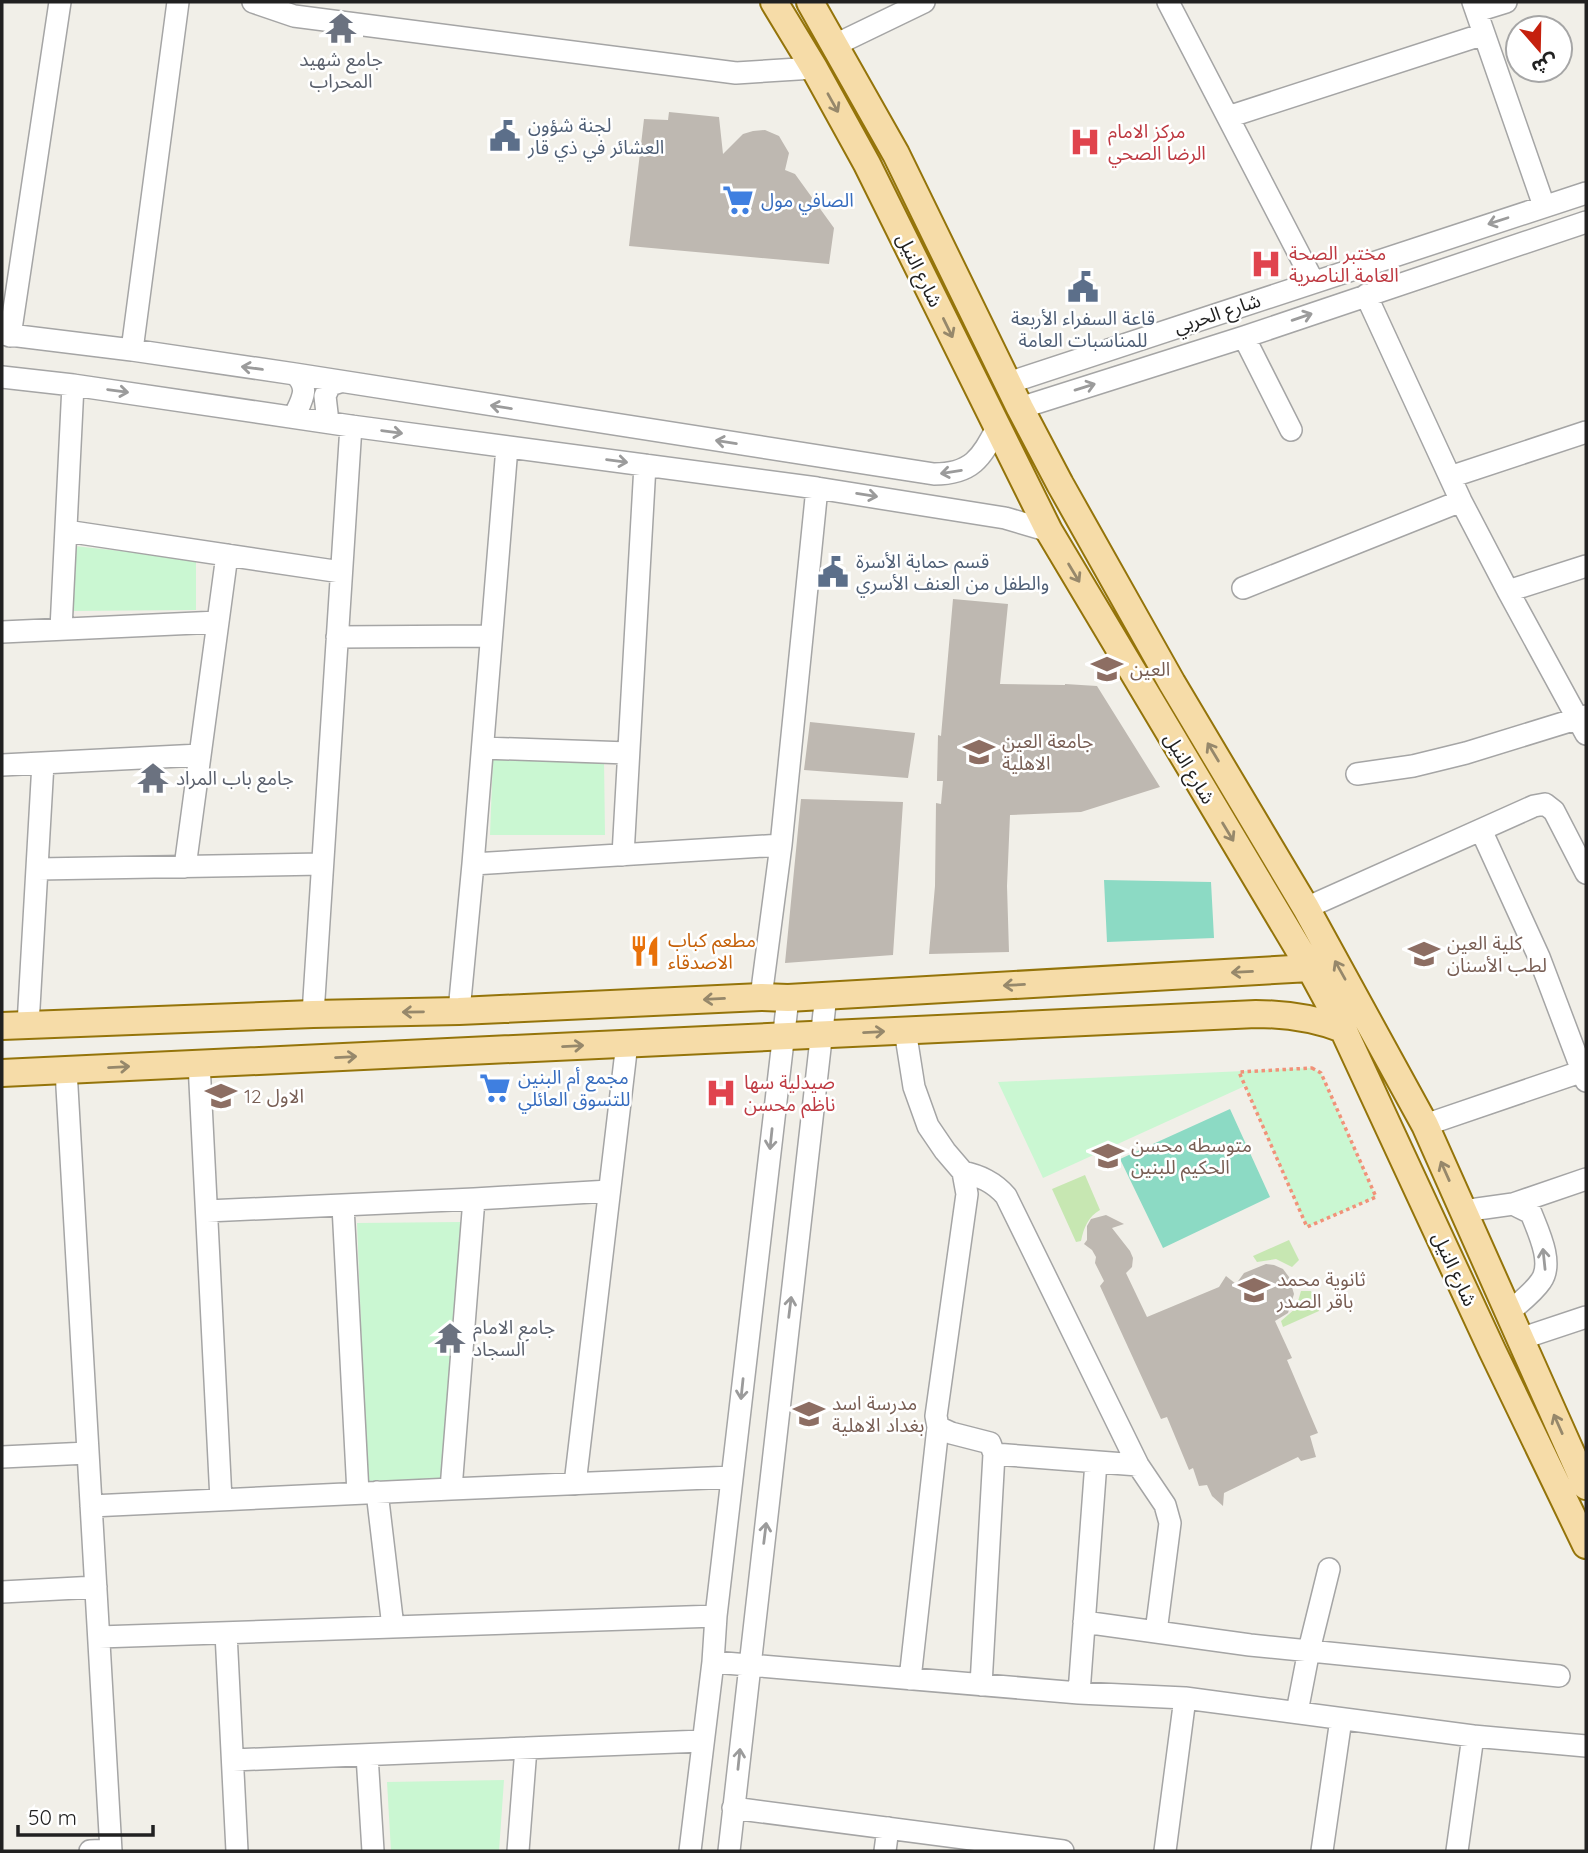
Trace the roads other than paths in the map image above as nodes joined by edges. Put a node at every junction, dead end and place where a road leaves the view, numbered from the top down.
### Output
1 (60, 2) edge
2 (178, 2) edge
3 (253, 2) edge
4 (774, 2) edge
5 (810, 2) edge
6 (924, 2) edge
7 (1168, 2) edge
8 (1506, 2) edge
9 (1475, 6) edge
10 (1484, 34) junction
11 (835, 45) junction
12 (814, 68) junction
13 (1228, 117) junction
14 (896, 153) junction
15 (867, 164) junction
16 (1586, 192) edge
17 (1544, 206) junction
18 (1586, 222) edge
19 (1313, 281) junction
20 (1366, 295) junction
21 (6, 335) edge
22 (1244, 337) junction
23 (132, 350) junction
24 (1043, 371) junction
25 (295, 374) junction
26 (2, 377) edge
27 (340, 382) junction
28 (1008, 383) junction
29 (73, 385) junction
30 (1052, 397) junction
31 (1020, 408) junction
32 (294, 417) junction
33 (328, 422) junction
34 (351, 426) junction
35 (997, 428) junction
36 (1291, 429) dead end
37 (1586, 432) edge
38 (507, 447) junction
39 (645, 465) junction
40 (1451, 477) junction
41 (817, 488) junction
42 (1461, 500) junction
43 (66, 531) junction
44 (1049, 531) junction
45 (227, 555) junction
46 (1586, 566) edge
47 (341, 572) junction
48 (1242, 588) dead end
49 (1508, 591) junction
50 (218, 622) junction
51 (61, 629) junction
52 (2, 632) edge
53 (491, 636) junction
54 (337, 637) junction
55 (1584, 723) edge
56 (483, 748) junction
57 (628, 753) junction
58 (200, 755) junction
59 (43, 763) junction
60 (2, 765) edge
61 (1357, 774) dead end
62 (1481, 830) junction
63 (781, 845) junction
64 (623, 855) junction
65 (322, 864) junction
66 (473, 864) junction
67 (185, 867) junction
68 (38, 869) junction
69 (1586, 873) edge
70 (1306, 908) junction
71 (1310, 968) junction
72 (826, 995) junction
73 (761, 997) junction
74 (788, 998) junction
75 (459, 1011) junction
76 (313, 1014) junction
77 (28, 1025) junction
78 (2, 1026) edge
79 (1343, 1029) junction
80 (905, 1030) junction
81 (822, 1034) junction
82 (782, 1036) junction
83 (626, 1043) junction
84 (199, 1063) junction
85 (66, 1070) junction
86 (2, 1073) edge
87 (1585, 1074) edge
88 (1425, 1125) junction
89 (963, 1172) junction
90 (1586, 1179) edge
91 (609, 1191) junction
92 (474, 1199) junction
93 (1513, 1204) junction
94 (343, 1206) junction
95 (207, 1211) junction
96 (1463, 1211) junction
97 (1509, 1312) junction
98 (1586, 1317) edge
99 (1520, 1339) junction
100 (1492, 1350) junction
101 (938, 1427) junction
102 (88, 1453) junction
103 (994, 1454) junction
104 (2, 1457) edge
105 (1096, 1462) junction
106 (1138, 1465) junction
107 (732, 1477) junction
108 (1585, 1482) edge
109 (575, 1485) junction
110 (451, 1489) junction
111 (368, 1493) junction
112 (221, 1500) junction
113 (91, 1506) junction
114 (1586, 1545) edge
115 (1329, 1569) dead end
116 (96, 1587) junction
117 (2, 1592) edge
118 (716, 1616) junction
119 (1084, 1622) junction
120 (393, 1627) junction
121 (1156, 1632) junction
122 (226, 1633) junction
123 (99, 1637) junction
124 (1309, 1650) junction
125 (713, 1662) junction
126 (750, 1665) junction
127 (1559, 1676) dead end
128 (909, 1679) junction
129 (981, 1685) junction
130 (1079, 1693) junction
131 (1185, 1698) junction
132 (1297, 1712) junction
133 (1341, 1719) junction
134 (1473, 1736) junction
135 (702, 1741) junction
136 (1586, 1746) edge
137 (526, 1748) junction
138 (367, 1755) junction
139 (233, 1760) junction
140 (733, 1808) junction
141 (888, 1828) junction
142 (1024, 1849) edge
143 (104, 1851) edge
144 (237, 1851) edge
145 (373, 1851) edge
146 (518, 1851) edge
147 (690, 1851) edge
148 (729, 1851) edge
149 (885, 1851) edge
150 (1063, 1851) edge
151 (1165, 1851) edge
152 (1322, 1851) edge
153 (1457, 1851) edge

1 - 21 street
2 - 23 street
3 - 12 street
4 - 12 main road, شارع النيل
5 - 11 main road
6 - 11 street
7 - 13 street
8 - 9 street
9 - 10 street
10 - 13 street
10 - 17 street
11 - 14 main road
12 -> 15 main road, شارع النيل
13 - 19 street
14 - 15 main road
14 - 28 main road
15 -> 35 main road, شارع النيل
16 - 17 street, شارع الحربي
17 -> 19 street, شارع الحربي
18 - 20 street, شارع الحربي
19 - 24 street, شارع الحربي
22 -> 20 street, شارع الحربي
20 - 40 street
21 - 23 street
30 -> 22 street, شارع الحربي
22 - 36 street
25 -> 23 street
24 - 28 street, شارع الحربي
24 - 30 street
25 - 27 street
25 - 32 street
26 - 29 street
27 - 33 street
35 -> 27 street
28 - 31 main road
29 -> 32 street
29 - 43 street
30 - 31 street, شارع الحربي
70 -> 31 main road
32 - 33 street
33 - 34 street
34 -> 38 street
34 - 47 street
35 - 44 main road, شارع النيل
37 - 40 street
38 -> 39 street
38 - 53 street
39 - 41 street
39 - 57 street
40 - 42 street
41 -> 44 street
41 - 63 street
42 - 48 street
42 - 49 street
43 - 45 street
43 - 51 street
44 -> 71 main road, شارع النيل
45 - 47 street
45 - 50 street
46 - 49 street
47 - 54 street
49 - 55 street
50 - 51 street
50 - 58 street
51 - 52 street
53 - 54 street
53 - 56 street
54 - 65 street
55 - 61 street
56 - 57 street
56 - 66 street
57 - 64 street
58 - 59 street
58 - 67 street
59 - 60 street
59 - 68 street
62 - 69 street
62 - 70 street
62 - 87 street
63 - 64 street
63 - 73 street
64 - 66 street
65 - 67 street
65 - 76 street
66 - 75 street
67 - 68 street
68 - 77 street
88 -> 70 main road
71 -> 72 main road
71 - 79 main road, شارع النيل
72 - 74 main road
72 - 81 street
73 - 74 main road
73 -> 75 main road
74 - 82 street
75 -> 76 main road
76 - 77 main road
77 - 78 main road
79 - 80 main road
79 - 100 main road, شارع النيل
81 -> 80 main road
80 - 89 street
81 - 82 main road
126 -> 81 street
82 - 83 main road
82 -> 107 street
84 -> 83 main road
83 - 91 street
85 -> 84 main road
84 - 95 street
85 - 86 main road
85 - 102 street
87 - 88 street
96 -> 88 main road
89 - 101 street
89 - 106 street
90 - 93 street
91 - 92 street
91 - 109 street
92 - 94 street
92 - 110 street
93 - 96 street
97 -> 93 street
94 - 95 street
94 - 111 street
95 - 112 street
96 - 97 main road
97 - 99 main road
98 - 99 street
99 - 100 main road
108 -> 99 main road
100 - 114 main road, شارع النيل
101 - 103 street
101 - 128 street
102 - 104 street
102 - 113 street
103 - 105 street
103 - 129 street
105 - 106 street
105 - 119 street
106 - 121 street
107 - 109 street
107 - 118 street
109 - 110 street
110 - 111 street
111 - 112 street
111 - 120 street
112 - 113 street
113 - 116 street
115 - 124 street
116 - 117 street
116 - 123 street
118 - 120 street
118 - 125 street
119 - 121 street
119 - 130 street
120 - 122 street
121 - 124 street
122 - 123 street
122 - 139 street
123 - 143 street
124 - 127 street
124 - 132 street
125 - 126 street
125 - 135 street
126 - 128 street
140 -> 126 street
128 - 129 street
129 - 130 street
130 - 131 street
131 - 132 street
131 - 151 street
132 - 133 street
133 - 134 street
133 - 152 street
134 - 136 street
134 - 153 street
135 - 137 street
135 - 147 street
137 - 138 street
137 - 146 street
138 - 139 street
138 - 145 street
139 - 144 street
140 - 141 street
140 - 148 street
141 - 142 street
141 - 149 street
142 - 150 street

